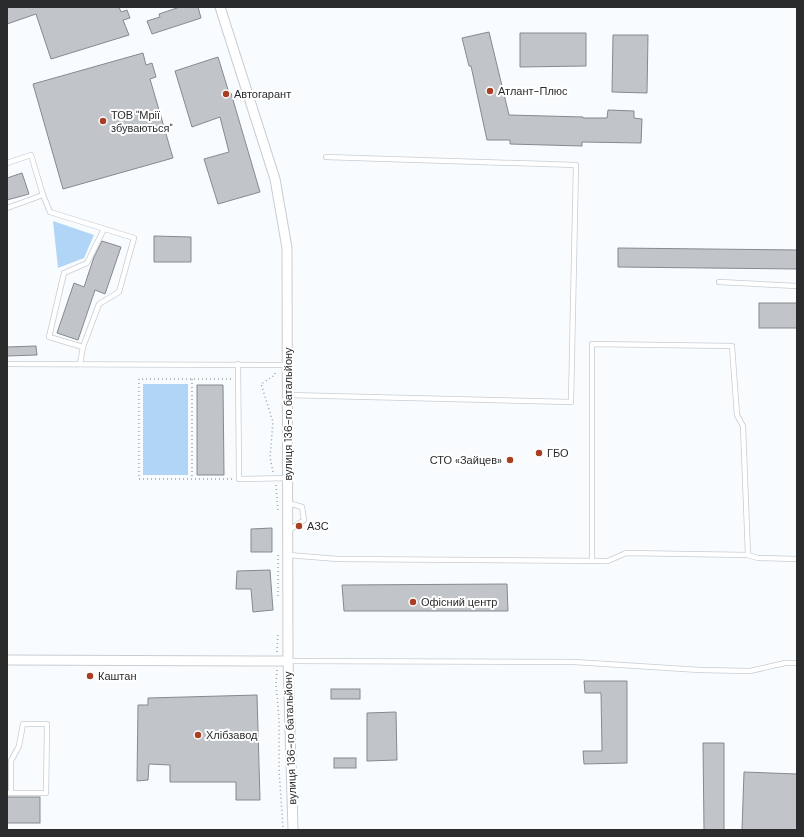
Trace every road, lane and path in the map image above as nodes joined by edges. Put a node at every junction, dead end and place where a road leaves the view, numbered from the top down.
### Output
1 (220, 7) edge
2 (326, 158) dead end
3 (7, 163) edge
4 (43, 195) junction
5 (7, 208) edge
6 (104, 229) junction
7 (719, 282) dead end
8 (797, 286) edge
9 (84, 347) junction
10 (7, 364) edge
11 (80, 364) junction
12 (238, 364) junction
13 (287, 365) junction
14 (276, 370) dead end
15 (192, 379) junction
16 (238, 379) junction
17 (288, 395) junction
18 (274, 477) dead end
19 (288, 478) junction
20 (192, 479) junction
21 (239, 479) junction
22 (276, 484) dead end
23 (288, 503) junction
24 (280, 516) dead end
25 (288, 531) junction
26 (278, 550) dead end
27 (288, 555) junction
28 (748, 555) junction
29 (797, 559) edge
30 (592, 561) junction
31 (278, 596) dead end
32 (278, 629) dead end
33 (277, 652) dead end
34 (7, 660) edge
35 (288, 661) junction
36 (797, 663) edge
37 (277, 668) dead end
38 (9, 793) edge
39 (283, 830) edge
40 (293, 830) edge

1 - 13 street, вулиця 136-го батальйону
2 - 17 lane
3 - 4 lane
4 - 5 lane
4 - 6 lane
6 - 9 lane
6 - 9 lane
7 - 8 lane
9 - 11 lane
10 - 11 lane
11 - 12 lane
12 - 13 lane
12 - 16 lane
13 - 17 street, вулиця 136-го батальйону
14 - 18 path
15 - 16 path
15 - 20 path
15 - 20 path
16 - 21 lane
17 - 19 street, вулиця 136-го батальйону
19 - 21 lane
19 - 23 street, вулиця 136-го батальйону
20 - 21 path
22 - 24 path
23 - 25 street, вулиця 136-го батальйону
23 - 25 lane
25 - 27 street, вулиця 136-го батальйону
26 - 31 path
27 - 30 lane
27 - 35 street, вулиця 136-го батальйону
28 - 29 lane
28 - 30 lane
28 - 30 lane
32 - 33 path
34 - 35 street
35 - 36 lane
35 - 40 street, вулиця 136-го батальйону
37 - 39 path
38 - 38 lane

